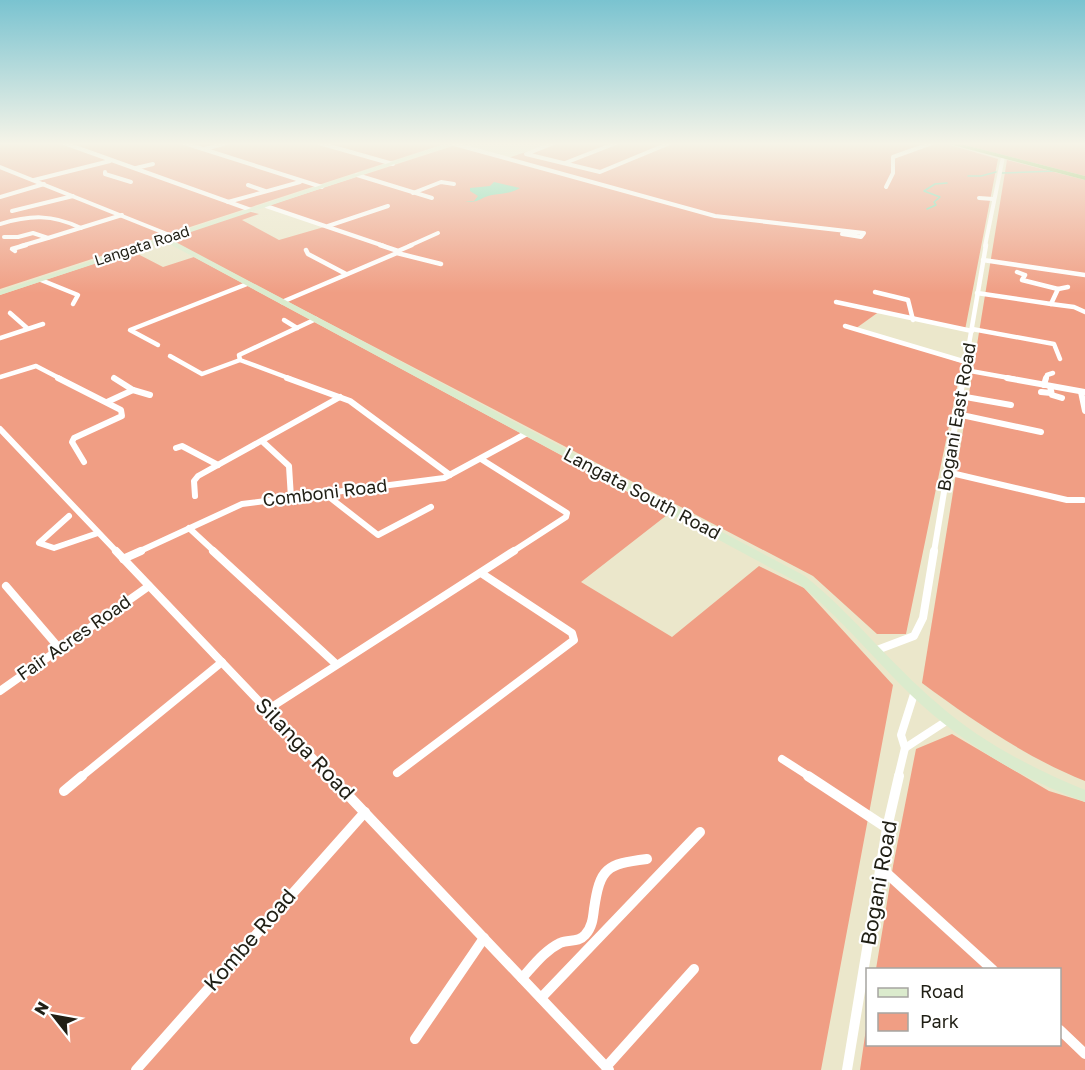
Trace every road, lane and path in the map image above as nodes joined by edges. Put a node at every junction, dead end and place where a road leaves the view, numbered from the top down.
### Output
1 (65, 193) edge
2 (203, 193) edge
3 (258, 193) edge
4 (305, 193) edge
5 (413, 193) edge
6 (633, 193) edge
7 (994, 193) edge
8 (72, 196) junction
9 (432, 198) dead end
10 (979, 198) dead end
11 (993, 199) junction
12 (228, 202) junction
13 (266, 206) junction
14 (388, 206) dead end
15 (251, 210) junction
16 (12, 211) dead end
17 (122, 215) junction
18 (0, 224) edge
19 (326, 226) junction
20 (79, 227) junction
21 (438, 233) dead end
22 (842, 234) dead end
23 (4, 237) dead end
24 (48, 238) junction
25 (168, 238) junction
26 (306, 250) dead end
27 (15, 251) dead end
28 (983, 260) junction
29 (441, 264) dead end
30 (1017, 272) dead end
31 (346, 274) junction
32 (1085, 275) edge
33 (41, 280) junction
34 (247, 284) junction
35 (1068, 287) dead end
36 (1058, 289) junction
37 (875, 292) dead end
38 (0, 293) edge
39 (977, 293) junction
40 (282, 302) junction
41 (836, 302) dead end
42 (73, 304) dead end
43 (1051, 304) junction
44 (1085, 312) edge
45 (10, 313) dead end
46 (316, 319) junction
47 (284, 320) dead end
48 (913, 320) junction
49 (44, 324) dead end
50 (845, 326) dead end
51 (27, 328) junction
52 (297, 328) junction
53 (972, 330) junction
54 (0, 338) edge
55 (158, 345) dead end
56 (170, 356) dead end
57 (1060, 359) dead end
58 (240, 360) junction
59 (966, 362) junction
60 (965, 370) junction
61 (0, 371) edge
62 (1053, 373) dead end
63 (3, 376) edge
64 (114, 378) dead end
65 (1047, 386) junction
66 (133, 390) junction
67 (1041, 392) dead end
68 (1083, 392) edge
69 (1051, 393) junction
70 (150, 395) dead end
71 (960, 396) junction
72 (340, 397) junction
73 (1062, 398) dead end
74 (106, 402) junction
75 (1011, 405) dead end
76 (1085, 411) edge
77 (957, 414) junction
78 (0, 430) edge
79 (1041, 432) dead end
80 (527, 434) junction
81 (262, 441) junction
82 (176, 448) dead end
83 (481, 459) junction
84 (84, 462) dead end
85 (218, 465) junction
86 (947, 472) junction
87 (450, 476) junction
88 (324, 493) junction
89 (195, 496) dead end
90 (291, 498) junction
91 (1083, 500) dead end
92 (431, 507) dead end
93 (69, 516) dead end
94 (189, 528) junction
95 (98, 533) junction
96 (123, 559) junction
97 (481, 573) junction
98 (6, 586) dead end
99 (149, 586) junction
100 (60, 649) junction
101 (877, 650) junction
102 (222, 662) junction
103 (336, 664) junction
104 (0, 691) edge
105 (915, 691) junction
106 (267, 710) junction
107 (948, 720) junction
108 (905, 748) junction
109 (782, 759) dead end
110 (397, 773) dead end
111 (64, 791) dead end
112 (1085, 796) edge
113 (365, 812) junction
114 (887, 828) junction
115 (700, 832) dead end
116 (647, 859) dead end
117 (881, 868) junction
118 (484, 938) junction
119 (992, 968) edge
120 (694, 969) dead end
121 (522, 978) junction
122 (541, 998) junction
123 (1061, 1032) edge
124 (415, 1039) dead end
125 (1085, 1054) edge
126 (608, 1068) edge
127 (136, 1070) edge
128 (847, 1070) edge

1 - 8 street
2 - 12 street
3 - 12 street
4 - 13 street, Langata Road
5 - 9 street
6 - 22 street
7 - 11 street, Bogani East Road
8 - 16 street
8 - 17 street
10 - 11 street
11 - 28 street, Bogani East Road
12 - 15 street
13 - 15 street, Langata Road
13 - 19 street
14 - 19 street
15 - 25 street, Langata Road
17 - 20 street
17 - 25 street
18 - 20 street
19 - 21 street
20 - 24 street
23 - 24 street
24 - 27 street
25 - 33 street, Langata Road
25 - 34 street, Langata South Road
26 - 31 street
28 - 32 street
28 - 39 street, Bogani East Road
29 - 31 street
30 - 36 street
31 - 40 street
33 - 38 street, Langata Road
33 - 42 street
34 - 40 street, Langata South Road
34 - 55 street
35 - 36 street
36 - 43 street
37 - 48 street
39 - 43 street
39 - 53 street, Bogani East Road
40 - 46 street, Langata South Road
41 - 48 street
43 - 44 street
45 - 51 street
46 - 52 street
46 - 80 street, Langata South Road
47 - 52 street
48 - 53 street
49 - 51 street
50 - 59 street
51 - 54 street
52 - 58 street
53 - 57 street
53 - 59 street, Bogani East Road
56 - 58 street
58 - 72 street
59 - 60 street, Bogani East Road
60 - 65 street
60 - 71 street, Bogani East Road
61 - 63 street
62 - 65 street
63 - 74 street
64 - 66 street
65 - 68 street
65 - 69 street
66 - 70 street
66 - 74 street
67 - 69 street
68 - 76 street
69 - 73 street
71 - 75 street
71 - 77 street, Bogani East Road
72 - 81 street
72 - 87 street
74 - 84 street
77 - 79 street
77 - 86 street, Bogani East Road
78 - 95 street, Silanga Road
80 - 83 street, Comboni Road
80 - 101 street, Langata South Road
81 - 85 street
81 - 90 street
82 - 85 street
83 - 87 street, Comboni Road
83 - 97 street
85 - 89 street
86 - 91 street
86 - 101 street, Bogani East Road
87 - 88 street, Comboni Road
88 - 90 street, Comboni Road
88 - 92 street
90 - 94 street, Comboni Road
93 - 95 street
94 - 96 street, Comboni Road
94 - 103 street
95 - 96 street, Silanga Road
96 - 99 street, Silanga Road
97 - 103 street
97 - 110 street
98 - 100 street
99 - 100 street, Fair Acres Road
99 - 102 street, Silanga Road
100 - 104 street, Fair Acres Road
101 - 105 street, Langata South Road
102 - 106 street, Silanga Road
102 - 111 street
103 - 106 street
105 - 107 street, Langata South Road
105 - 108 street, Bogani Road
106 - 113 street, Silanga Road
107 - 108 street
107 - 112 street, Langata South Road
108 - 114 street, Bogani Road
109 - 114 street
113 - 118 street, Silanga Road
113 - 127 street, Kombe Road
114 - 117 street, Bogani Road
115 - 122 street
116 - 121 street
117 - 119 street
117 - 128 street, Bogani Road
118 - 121 street, Silanga Road
118 - 124 street
120 - 126 street
121 - 122 street, Silanga Road
122 - 126 street, Silanga Road
123 - 125 street

